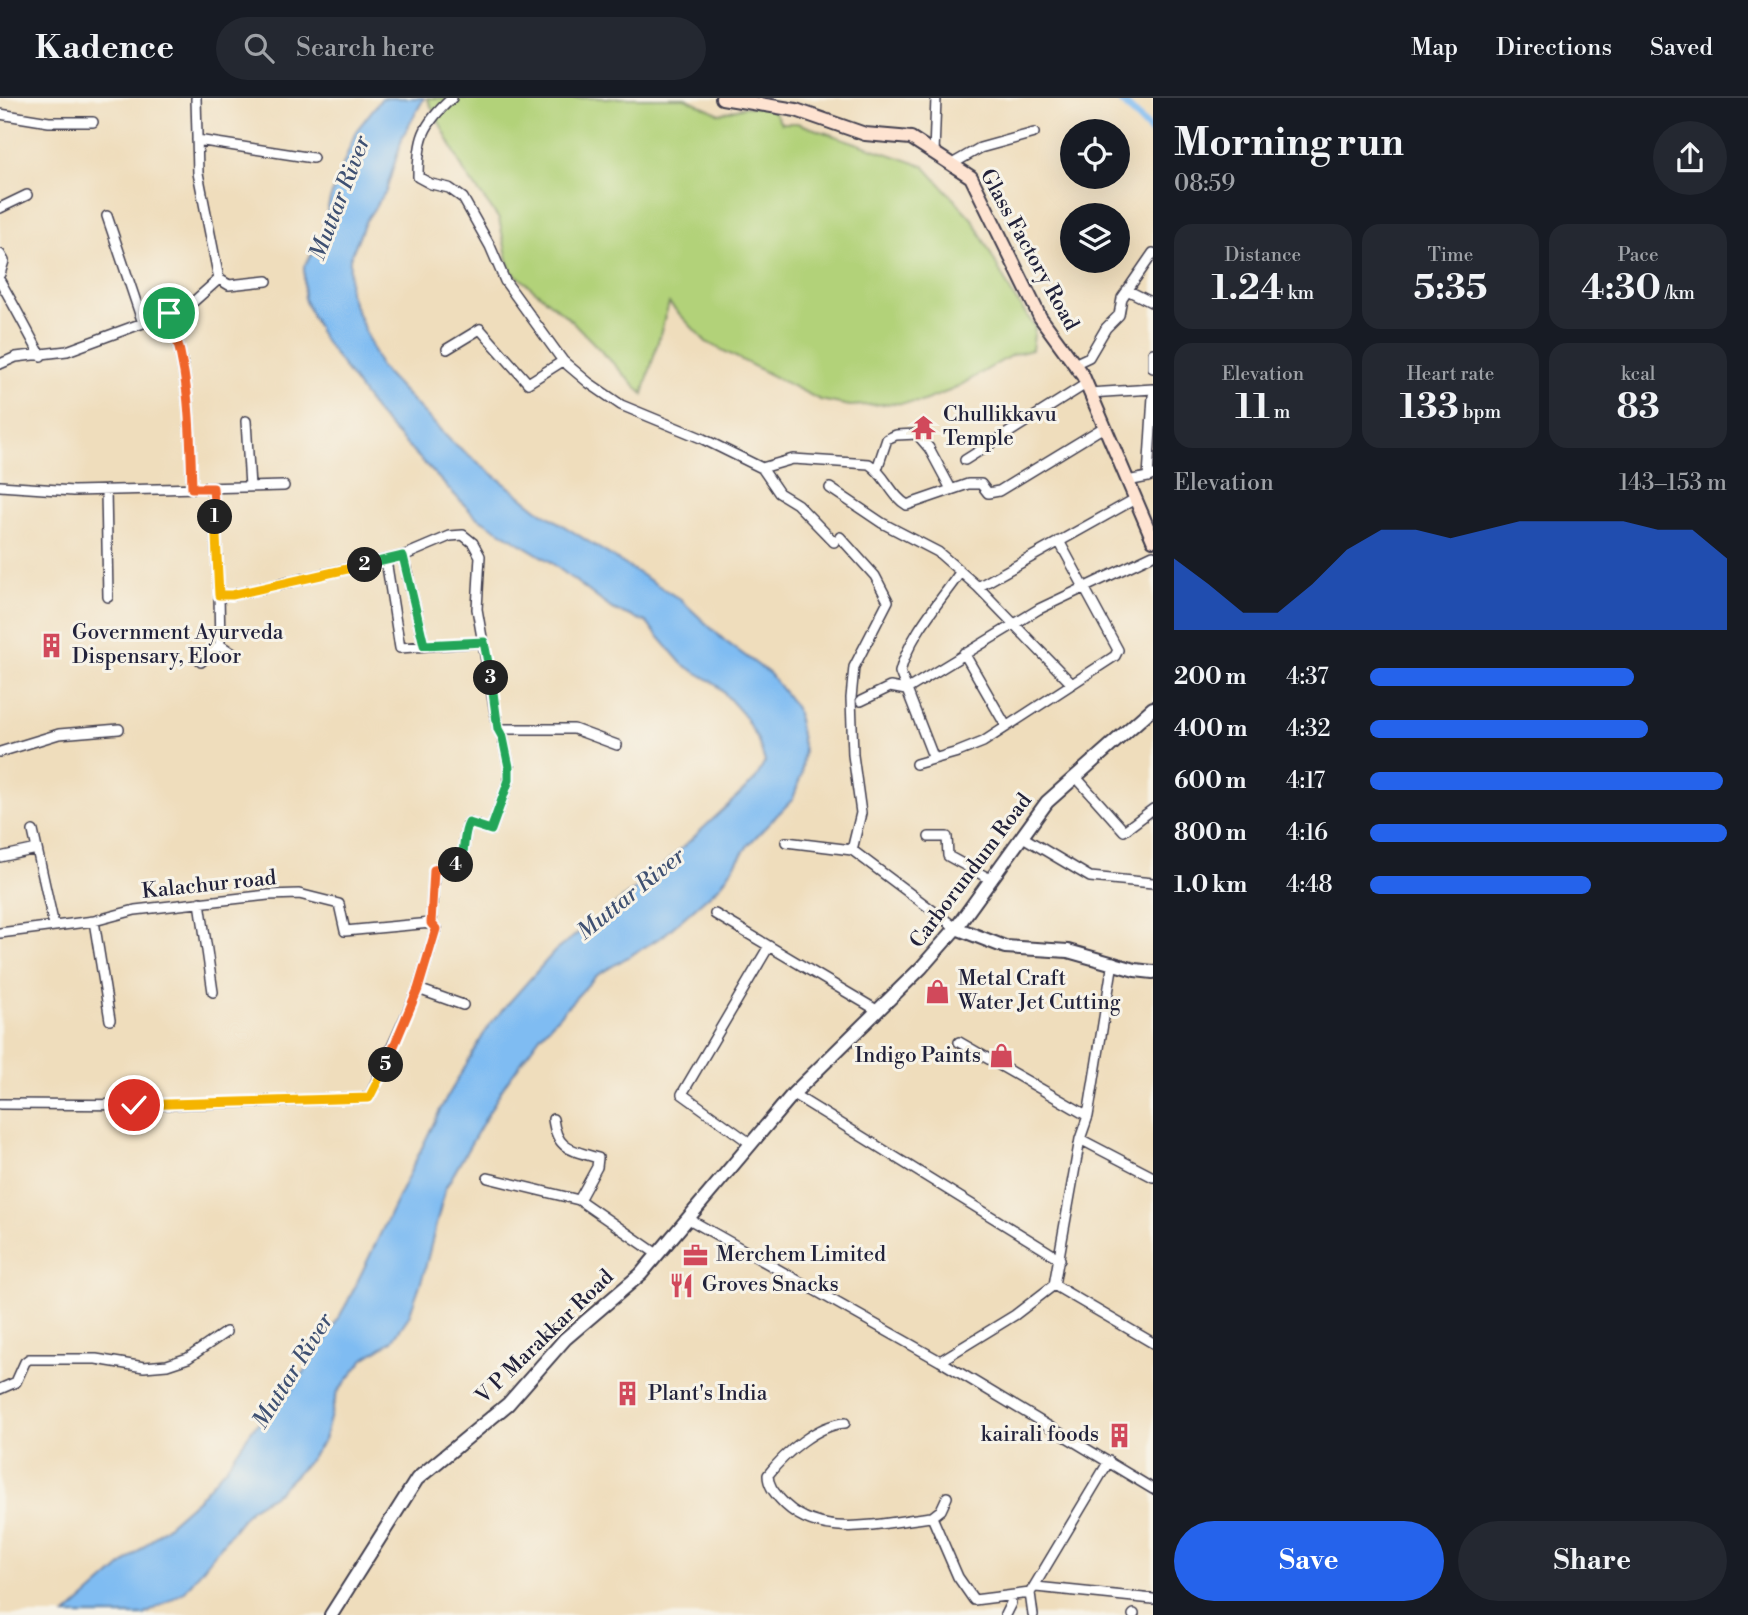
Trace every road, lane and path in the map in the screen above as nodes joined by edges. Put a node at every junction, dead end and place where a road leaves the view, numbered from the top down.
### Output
1 (196, 98) edge
2 (452, 98) edge
3 (722, 98) edge
4 (936, 98) edge
5 (0, 114) edge
6 (93, 122) dead end
7 (1034, 133) dead end
8 (197, 139) junction
9 (934, 153) junction
10 (313, 158) dead end
11 (952, 164) junction
12 (27, 195) dead end
13 (0, 208) edge
14 (107, 216) dead end
15 (1153, 253) edge
16 (0, 254) edge
17 (0, 274) edge
18 (219, 279) junction
19 (0, 281) edge
20 (267, 281) dead end
21 (1127, 290) junction
22 (1153, 303) edge
23 (169, 313) junction
24 (143, 323) junction
25 (447, 349) dead end
26 (1153, 353) edge
27 (41, 356) junction
28 (563, 360) junction
29 (0, 364) edge
30 (1074, 364) junction
31 (1153, 368) edge
32 (1088, 388) junction
33 (1153, 390) edge
34 (1153, 396) edge
35 (246, 421) dead end
36 (1104, 427) junction
37 (965, 460) dead end
38 (762, 468) junction
39 (877, 469) junction
40 (1150, 476) edge
41 (1127, 481) junction
42 (0, 486) edge
43 (284, 486) dead end
44 (250, 487) junction
45 (192, 488) junction
46 (213, 488) junction
47 (830, 488) dead end
48 (951, 489) junction
49 (106, 490) junction
50 (1135, 499) junction
51 (1153, 540) edge
52 (1059, 541) junction
53 (1153, 555) edge
54 (403, 556) junction
55 (386, 560) junction
56 (959, 573) junction
57 (1083, 586) junction
58 (978, 587) junction
59 (219, 595) junction
60 (108, 597) dead end
61 (1012, 625) junction
62 (484, 642) junction
63 (220, 645) junction
64 (424, 645) junction
65 (964, 653) junction
66 (235, 655) dead end
67 (201, 662) dead end
68 (1071, 683) junction
69 (905, 690) junction
70 (861, 701) dead end
71 (1153, 708) edge
72 (1006, 726) junction
73 (119, 729) dead end
74 (498, 729) junction
75 (617, 745) dead end
76 (0, 752) edge
77 (933, 759) junction
78 (916, 764) dead end
79 (1075, 776) junction
80 (1153, 809) edge
81 (33, 831) dead end
82 (1021, 836) junction
83 (929, 837) dead end
84 (786, 842) dead end
85 (37, 849) junction
86 (852, 850) junction
87 (0, 858) edge
88 (990, 880) junction
89 (1153, 883) edge
90 (200, 902) junction
91 (715, 914) dead end
92 (94, 921) junction
93 (431, 923) junction
94 (54, 926) junction
95 (956, 928) junction
96 (0, 933) edge
97 (769, 946) junction
98 (1114, 962) junction
99 (1153, 972) edge
100 (418, 989) junction
101 (213, 992) dead end
102 (463, 1005) dead end
103 (876, 1009) junction
104 (110, 1020) dead end
105 (959, 1042) dead end
106 (824, 1062) joint
107 (793, 1094) junction
108 (0, 1104) edge
109 (1088, 1116) junction
110 (553, 1119) dead end
111 (1080, 1139) junction
112 (750, 1143) junction
113 (1153, 1177) edge
114 (488, 1178) dead end
115 (579, 1200) junction
116 (687, 1218) junction
117 (657, 1254) junction
118 (1060, 1259) junction
119 (1054, 1285) junction
120 (226, 1332) dead end
121 (1153, 1343) edge
122 (940, 1361) junction
123 (0, 1389) edge
124 (845, 1423) dead end
125 (1109, 1461) junction
126 (1153, 1489) edge
127 (947, 1497) dead end
128 (932, 1517) junction
129 (1033, 1590) junction
130 (1153, 1599) edge
131 (1011, 1603) dead end
132 (331, 1615) edge
133 (1005, 1615) edge
134 (1033, 1615) edge

1 - 8 street
2 - 28 street
3 - 9 main road, Glass Factory Road
4 - 9 street
5 - 6 street
7 - 11 street
8 - 10 street
8 - 18 street
9 - 11 main road, Glass Factory Road
11 - 30 main road, Glass Factory Road
12 - 13 street
14 - 24 street
15 - 21 street
16 - 17 street
18 - 20 street
18 - 23 street
19 - 27 street
21 - 22 street
21 - 30 street
23 - 24 street
23 - 45 street
24 - 27 street
25 - 28 street
26 - 31 street
27 - 29 street
28 - 38 street
30 - 32 main road, Glass Factory Road
32 - 33 street
32 - 36 main road, Glass Factory Road
32 - 37 street
34 - 40 street
35 - 44 street
36 - 41 main road, Glass Factory Road
36 - 48 street
38 - 39 street
38 - 86 street
39 - 48 street
39 - 48 street
40 - 41 street
41 - 50 main road, Glass Factory Road
42 - 49 street
43 - 44 street
44 - 46 street
45 - 46 street
45 - 49 street
46 - 59 street
47 - 56 street
49 - 60 street
50 - 51 main road, Glass Factory Road
50 - 52 street
52 - 57 street
52 - 58 street
53 - 57 street
54 - 55 street
54 - 62 street
54 - 64 street
55 - 59 street
55 - 64 street
56 - 58 street
56 - 69 street
57 - 61 street
57 - 68 street
58 - 61 street
59 - 63 street
61 - 65 street
61 - 68 street
62 - 64 street
62 - 74 street
63 - 66 street
63 - 67 street
65 - 69 street
65 - 72 street
68 - 72 street
69 - 70 street
69 - 77 street
71 - 79 street, Carborundum Road
72 - 77 street
73 - 76 street
74 - 75 street
74 - 93 street
77 - 78 street
79 - 80 street
79 - 82 street, Carborundum Road
81 - 85 street
82 - 88 street, Carborundum Road
82 - 89 street
83 - 88 street
84 - 86 street
85 - 87 street
85 - 94 street
86 - 95 street
88 - 95 street, Carborundum Road
90 - 92 street, Kalachur road
90 - 93 street, Kalachur road
90 - 101 street
91 - 97 street
92 - 94 street, Kalachur road
92 - 104 street
93 - 100 street
94 - 96 street, Kalachur road
95 - 98 street
95 - 103 street, Carborundum Road
97 - 103 street
97 - 112 street
98 - 99 street
98 - 109 street
100 - 102 street
100 - 108 street
103 - 106 street, Carborundum Road
105 - 109 street
106 - 107 street, V P Marakkar Road
107 - 112 street, V P Marakkar Road
107 - 118 street
109 - 111 street
110 - 115 street
111 - 113 street
111 - 118 street
112 - 116 street, V P Marakkar Road
114 - 115 street
115 - 117 street
116 - 117 street, V P Marakkar Road
116 - 122 street
117 - 132 street, V P Marakkar Road
118 - 119 street
119 - 121 street
119 - 122 street
120 - 123 street
122 - 125 street
124 - 128 street
125 - 126 street
125 - 129 street
127 - 128 street
128 - 129 street
129 - 130 street
129 - 134 street
131 - 133 street

